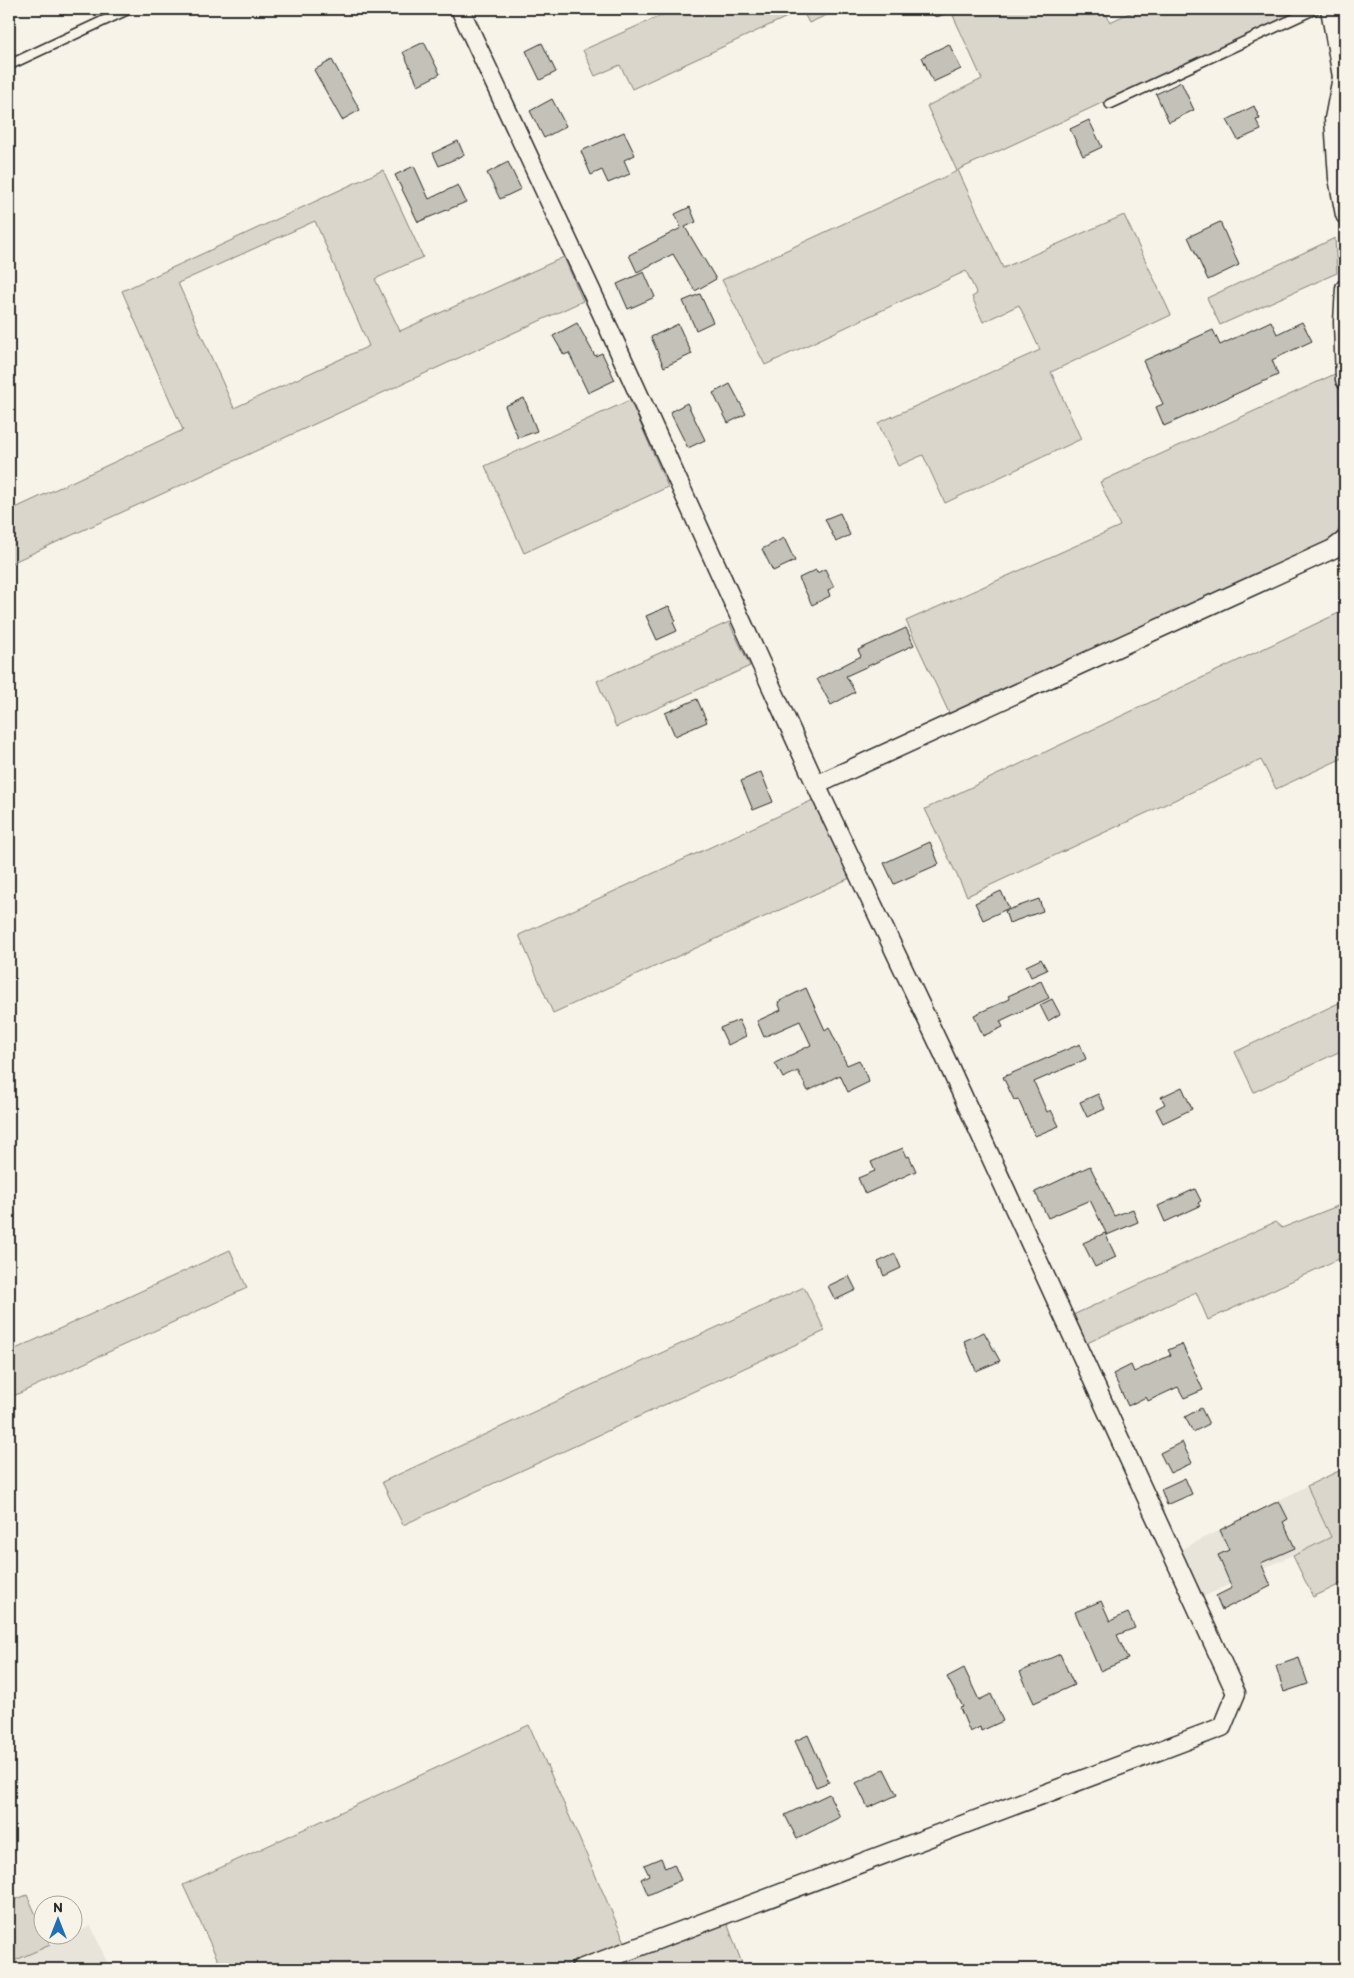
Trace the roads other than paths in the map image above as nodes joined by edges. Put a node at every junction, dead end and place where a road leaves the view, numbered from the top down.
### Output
1 (129, 9) edge
2 (460, 9) edge
3 (1315, 9) edge
4 (1330, 9) edge
5 (9, 65) edge
6 (1344, 74) edge
7 (1110, 104) dead end
8 (1345, 215) edge
9 (1345, 288) edge
10 (1345, 380) edge
11 (1345, 540) edge
12 (816, 785) junction
13 (580, 1969) edge

1 - 5 lane
2 - 12 street
3 - 7 lane
4 - 6 street
6 - 8 street
9 - 10 street
11 - 12 street
12 - 13 street

